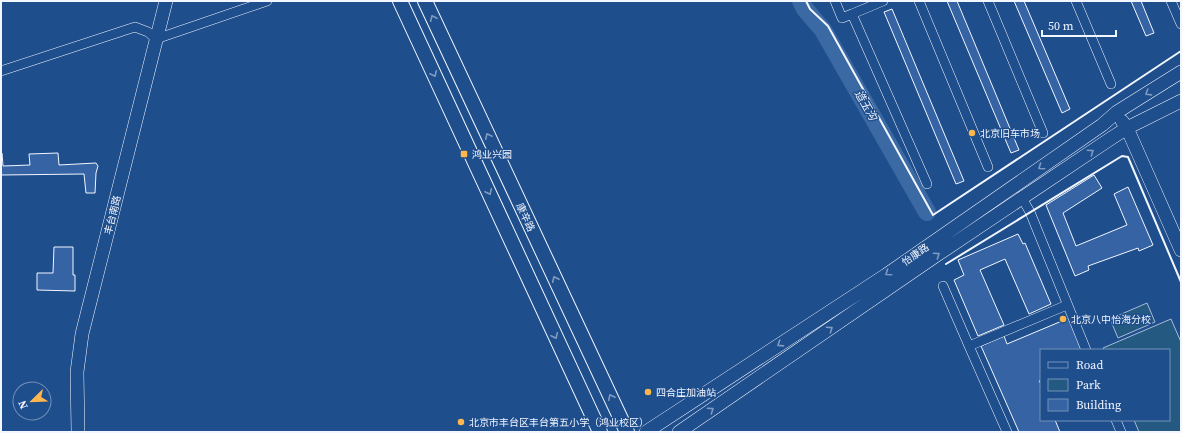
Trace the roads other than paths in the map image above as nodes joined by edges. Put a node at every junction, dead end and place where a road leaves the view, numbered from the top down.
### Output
1 (166, 1) edge
2 (267, 1) edge
3 (400, 1) edge
4 (425, 1) edge
5 (835, 1) edge
6 (883, 1) edge
7 (919, 1) edge
8 (988, 1) edge
9 (1076, 1) edge
10 (1172, 1) edge
11 (852, 14) junction
12 (1181, 24) edge
13 (156, 39) junction
14 (1, 70) edge
15 (1181, 72) edge
16 (1111, 84) dead end
17 (1181, 101) edge
18 (1117, 112) junction
19 (1127, 128) junction
20 (1043, 133) dead end
21 (988, 167) dead end
22 (927, 184) dead end
23 (1022, 198) junction
24 (1181, 250) edge
25 (943, 286) dead end
26 (1067, 305) junction
27 (969, 346) junction
28 (1086, 349) edge
29 (1116, 421) edge
30 (78, 432) edge
31 (600, 432) edge
32 (627, 432) edge
33 (646, 432) edge
34 (679, 432) edge
35 (1007, 432) edge
36 (1121, 432) edge

1 - 13 main road, 丰台南路
2 - 13 street
3 -> 31 main road
32 -> 4 main road, 康辛路
5 - 11 street
6 - 11 street
7 - 21 street
8 - 20 street
9 - 16 street
10 - 12 street
11 - 22 street
13 - 14 street
13 - 30 main road, 丰台南路
15 -> 18 main road, 怡康路
17 - 19 main road, 怡康路
18 - 19 main road
18 -> 33 main road, 怡康路
23 -> 19 main road, 怡康路
19 - 24 main road
23 - 26 street
34 -> 23 main road, 怡康路
25 - 27 street
26 - 27 street
26 - 28 street
27 - 35 street
29 - 36 street

